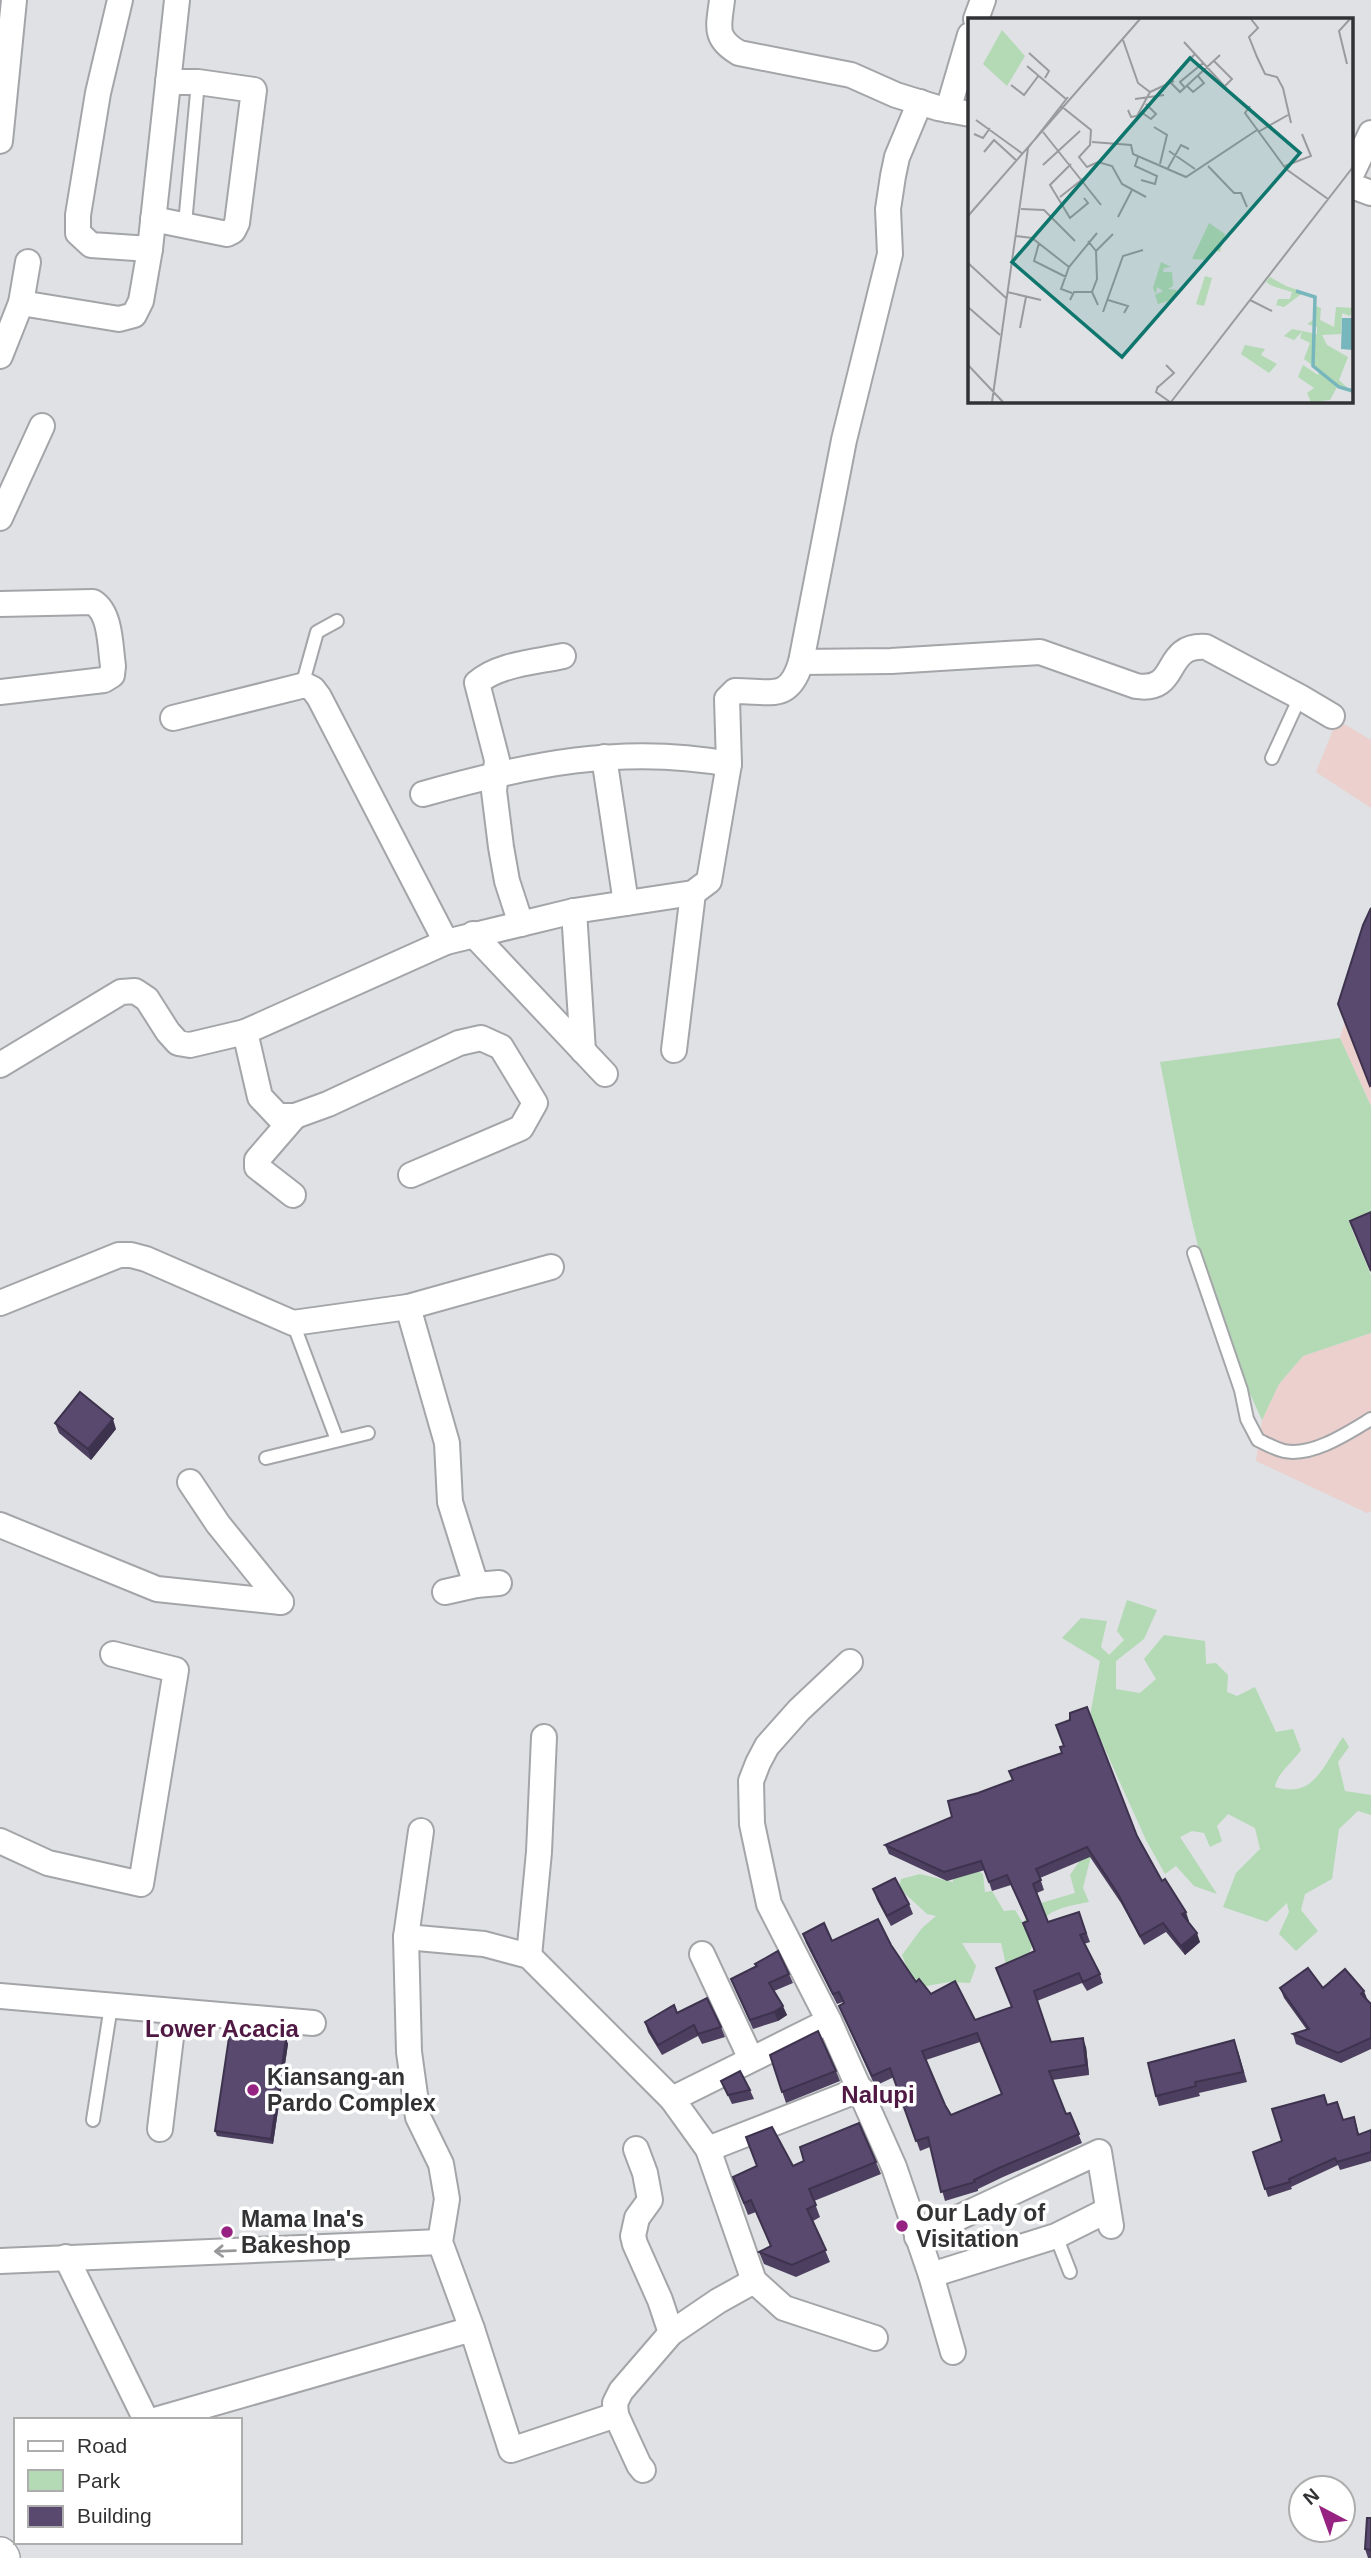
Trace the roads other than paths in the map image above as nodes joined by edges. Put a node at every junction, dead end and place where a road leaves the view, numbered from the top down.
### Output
1 (14, 0) edge
2 (120, 0) edge
3 (177, 0) edge
4 (722, 0) edge
5 (983, 0) edge
6 (976, 18) edge
7 (968, 49) edge
8 (168, 82) junction
9 (198, 82) junction
10 (920, 102) junction
11 (959, 112) edge
12 (1371, 133) edge
13 (0, 141) edge
14 (1354, 169) edge
15 (1354, 187) edge
16 (1371, 193) edge
17 (153, 219) junction
18 (185, 224) junction
19 (150, 249) junction
20 (28, 262) dead end
21 (21, 303) junction
22 (0, 356) edge
23 (42, 426) dead end
24 (0, 518) edge
25 (0, 604) edge
26 (337, 621) dead end
27 (563, 656) dead end
28 (801, 662) junction
29 (305, 685) junction
30 (0, 692) edge
31 (1300, 697) junction
32 (1332, 716) dead end
33 (173, 718) dead end
34 (604, 757) junction
35 (1272, 758) dead end
36 (729, 764) junction
37 (497, 773) junction
38 (423, 794) dead end
39 (693, 893) junction
40 (626, 903) junction
41 (574, 911) junction
42 (521, 924) junction
43 (473, 934) junction
44 (446, 942) junction
45 (245, 1032) junction
46 (674, 1050) dead end
47 (583, 1051) junction
48 (0, 1065) edge
49 (605, 1074) dead end
50 (295, 1116) junction
51 (411, 1175) dead end
52 (293, 1195) dead end
53 (1194, 1253) dead end
54 (551, 1267) dead end
55 (0, 1303) edge
56 (408, 1307) junction
57 (293, 1323) junction
58 (1371, 1419) edge
59 (368, 1433) dead end
60 (337, 1440) junction
61 (266, 1458) dead end
62 (190, 1482) dead end
63 (0, 1525) edge
64 (445, 1592) dead end
65 (113, 1654) dead end
66 (850, 1662) dead end
67 (544, 1737) dead end
68 (421, 1831) dead end
69 (0, 1842) edge
70 (406, 1937) junction
71 (702, 1954) dead end
72 (529, 1956) junction
73 (0, 1996) edge
74 (111, 2006) junction
75 (174, 2012) junction
76 (830, 2021) junction
77 (313, 2023) dead end
78 (751, 2059) junction
79 (861, 2089) junction
80 (672, 2099) junction
81 (93, 2120) dead end
82 (160, 2129) dead end
83 (636, 2149) dead end
84 (708, 2149) junction
85 (1056, 2236) junction
86 (917, 2237) junction
87 (440, 2242) junction
88 (66, 2258) junction
89 (0, 2261) edge
90 (1070, 2273) dead end
91 (931, 2275) junction
92 (754, 2281) junction
93 (472, 2329) junction
94 (670, 2333) junction
95 (875, 2338) dead end
96 (953, 2352) dead end
97 (616, 2415) junction
98 (145, 2418) edge
99 (162, 2418) edge
100 (643, 2470) dead end

1 - 13 street
2 - 19 street
3 - 8 street
4 - 10 street
5 - 6 street
7 - 11 street
8 - 9 street
8 - 17 street
9 - 18 lane
9 - 18 street
10 - 11 street
10 - 28 street
12 - 14 street
15 - 16 street
17 - 18 street
17 - 19 street
19 - 21 street
20 - 21 street
21 - 22 street
23 - 24 street
25 - 30 street
26 - 29 lane
27 - 37 street
28 - 31 street
28 - 36 street
29 - 33 street
29 - 44 street
31 - 32 street
31 - 35 lane
34 - 36 street
34 - 37 street
34 - 40 street
36 - 39 street
37 - 38 street
37 - 42 street
39 - 40 street
39 - 46 street
40 - 41 street
41 - 42 street
41 - 47 street
42 - 43 street
43 - 44 street
43 - 47 street
44 - 45 street
45 - 48 street
45 - 50 street
47 - 49 street
50 - 51 street
50 - 52 street
53 - 58 lane
54 - 56 street
55 - 57 street
56 - 57 street
56 - 64 street
57 - 60 lane
59 - 60 lane
60 - 61 lane
62 - 63 street
65 - 69 street
66 - 76 street
67 - 72 street
68 - 70 street
70 - 72 street
70 - 87 street
71 - 78 street
72 - 80 street
73 - 74 street
74 - 75 street
74 - 81 lane
75 - 77 street
75 - 82 street
76 - 78 street
76 - 79 street
78 - 80 street
79 - 84 street
79 - 86 street
80 - 84 street
83 - 94 street
84 - 92 street
85 - 86 street
85 - 90 lane
85 - 91 street
86 - 91 street
87 -> 88 street
87 - 93 street
88 - 89 street
88 - 98 street
91 - 96 street
92 - 94 street
92 - 95 street
93 - 97 street
93 - 99 street
94 - 97 street
97 - 100 street

